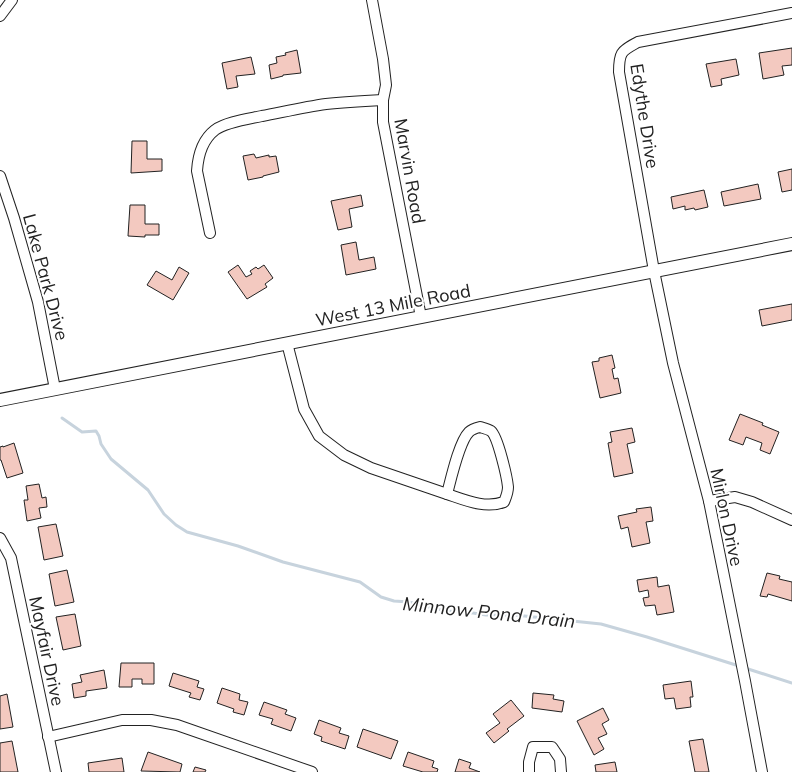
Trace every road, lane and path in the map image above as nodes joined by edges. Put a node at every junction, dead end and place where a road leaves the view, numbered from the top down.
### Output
1 (12, 0) edge
2 (372, 0) edge
3 (792, 12) edge
4 (0, 16) edge
5 (383, 100) junction
6 (0, 176) edge
7 (210, 233) dead end
8 (792, 244) edge
9 (654, 271) junction
10 (421, 317) junction
11 (287, 343) junction
12 (55, 389) junction
13 (0, 400) edge
14 (446, 494) junction
15 (709, 501) junction
16 (792, 520) edge
17 (0, 538) edge
18 (48, 737) junction
19 (56, 772) edge
20 (312, 772) edge
21 (529, 772) edge
22 (561, 772) edge
23 (762, 772) edge

1 - 4 street
2 - 5 street, Marvin Road
3 - 9 street, Edythe Drive
5 - 7 street
5 - 10 street, Marvin Road
6 - 12 street, Lake Park Drive
8 - 9 street, West 13 Mile Road
9 - 10 street, West 13 Mile Road
9 - 15 street, Mirlon Drive
10 - 11 street, West 13 Mile Road
11 - 12 street, West 13 Mile Road
11 - 14 street
12 - 13 street, West 13 Mile Road
14 - 14 street
15 - 16 street
15 - 23 street, Mirlon Drive
17 - 18 street, Mayfair Drive
18 - 19 street, Mayfair Drive
18 - 20 street
21 - 22 street

